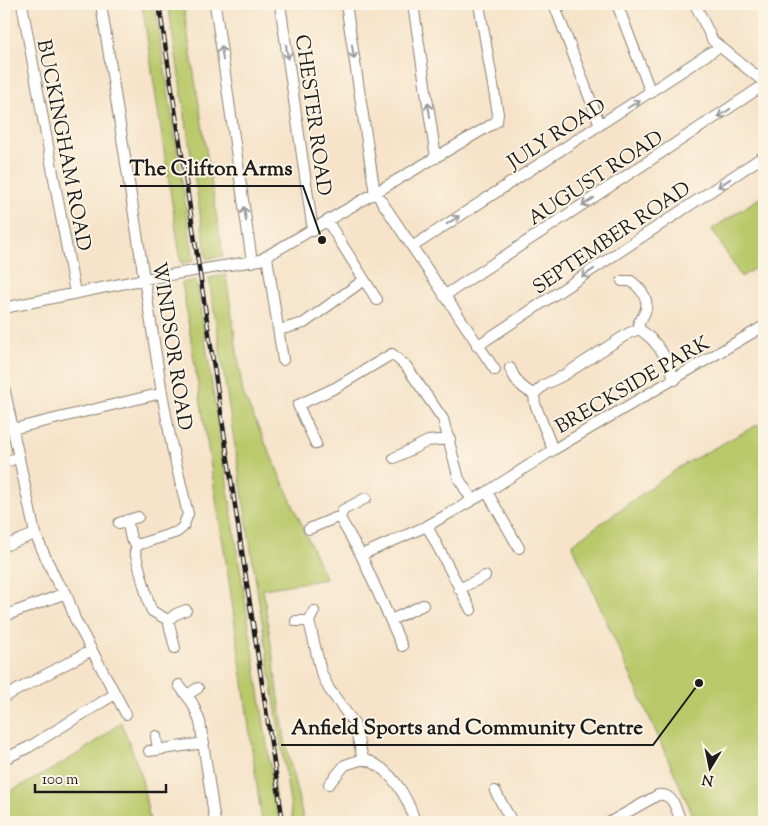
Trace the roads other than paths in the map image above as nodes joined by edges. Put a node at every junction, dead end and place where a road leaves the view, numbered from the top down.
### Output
1 (22, 4) edge
2 (101, 4) edge
3 (215, 4) edge
4 (280, 4) edge
5 (346, 4) edge
6 (413, 4) edge
7 (479, 4) edge
8 (571, 4) edge
9 (618, 4) edge
10 (695, 4) edge
11 (554, 5) edge
12 (719, 47) junction
13 (764, 84) edge
14 (651, 92) junction
15 (600, 125) junction
16 (764, 156) edge
17 (436, 158) junction
18 (377, 196) junction
19 (328, 222) junction
20 (313, 231) junction
21 (412, 247) junction
22 (267, 257) junction
23 (252, 262) junction
24 (145, 279) junction
25 (364, 280) junction
26 (622, 281) dead end
27 (75, 293) junction
28 (444, 296) junction
29 (377, 300) dead end
30 (4, 308) edge
31 (764, 326) edge
32 (639, 329) junction
33 (278, 330) junction
34 (477, 346) junction
35 (282, 360) dead end
36 (510, 368) dead end
37 (495, 370) dead end
38 (675, 380) junction
39 (4, 386) edge
40 (162, 392) junction
41 (534, 394) junction
42 (12, 429) junction
43 (450, 439) junction
44 (316, 444) dead end
45 (553, 450) junction
46 (19, 457) junction
47 (394, 458) dead end
48 (4, 462) edge
49 (488, 492) junction
50 (366, 498) dead end
51 (472, 500) junction
52 (138, 517) dead end
53 (340, 518) junction
54 (426, 526) junction
55 (310, 529) dead end
56 (35, 534) junction
57 (137, 545) junction
58 (4, 546) edge
59 (520, 548) dead end
60 (361, 555) junction
61 (485, 576) dead end
62 (459, 589) junction
63 (66, 593) junction
64 (423, 605) dead end
65 (186, 610) dead end
66 (471, 610) dead end
67 (314, 611) dead end
68 (4, 616) edge
69 (168, 620) junction
70 (391, 620) junction
71 (296, 621) dead end
72 (309, 621) junction
73 (402, 646) dead end
74 (175, 648) dead end
75 (92, 650) junction
76 (179, 685) dead end
77 (198, 688) dead end
78 (115, 694) junction
79 (187, 695) junction
80 (4, 697) edge
81 (126, 714) dead end
82 (156, 736) dead end
83 (204, 743) junction
84 (4, 759) edge
85 (363, 759) junction
86 (329, 784) dead end
87 (495, 791) dead end
88 (215, 822) edge
89 (415, 822) edge
90 (512, 822) edge
91 (610, 822) edge
92 (681, 822) edge

1 - 27 street, BUCKINGHAM ROAD
2 - 24 street, WINDSOR ROAD
23 -> 3 street
4 -> 20 street, CHESTER ROAD
5 -> 18 street
17 -> 6 street
7 - 17 street
8 - 11 street
9 - 14 street
10 - 12 street
11 - 15 street
12 - 13 street
12 - 14 street, JULY ROAD
13 -> 28 street, AUGUST ROAD
15 -> 14 street, JULY ROAD
21 -> 15 street, JULY ROAD
16 -> 34 street, SEPTEMBER ROAD
17 - 18 street
18 - 19 street
18 - 21 street
19 - 20 street
19 - 25 street
20 - 22 street
21 - 28 street
22 - 23 street
22 - 33 street
23 - 24 street
24 - 27 street
24 - 40 street, WINDSOR ROAD
25 - 29 street
25 - 33 street
26 - 32 street
27 - 30 street
28 - 34 street
31 - 38 street, BRECKSIDE PARK
32 - 38 street
32 - 41 street
33 - 35 street
34 - 37 street
36 - 41 street
38 - 45 street, BRECKSIDE PARK
39 - 42 street
40 - 42 street
40 - 57 street, WINDSOR ROAD
41 - 45 street
42 - 46 street
43 - 44 street
43 - 47 street
43 - 51 street
45 - 49 street, BRECKSIDE PARK
46 - 48 street
46 - 56 street
49 - 51 street, BRECKSIDE PARK
49 - 59 street
50 - 53 street
51 - 54 street, BRECKSIDE PARK
52 - 57 street
53 - 55 street
53 - 60 street
54 - 60 street, BRECKSIDE PARK
54 - 62 street
56 - 58 street
56 - 63 street
57 - 69 street
60 - 70 street
61 - 62 street
62 - 66 street
63 - 68 street
63 - 75 street
64 - 70 street
65 - 69 street
67 - 72 street
69 - 74 street
70 - 73 street
71 - 72 street
72 - 85 street
75 - 78 street
75 - 80 street
76 - 79 street
77 - 79 street
78 - 81 street
78 - 84 street
79 - 83 street
82 - 83 street
83 - 88 street
85 - 86 street
85 - 89 street
87 - 90 street
91 - 92 street

